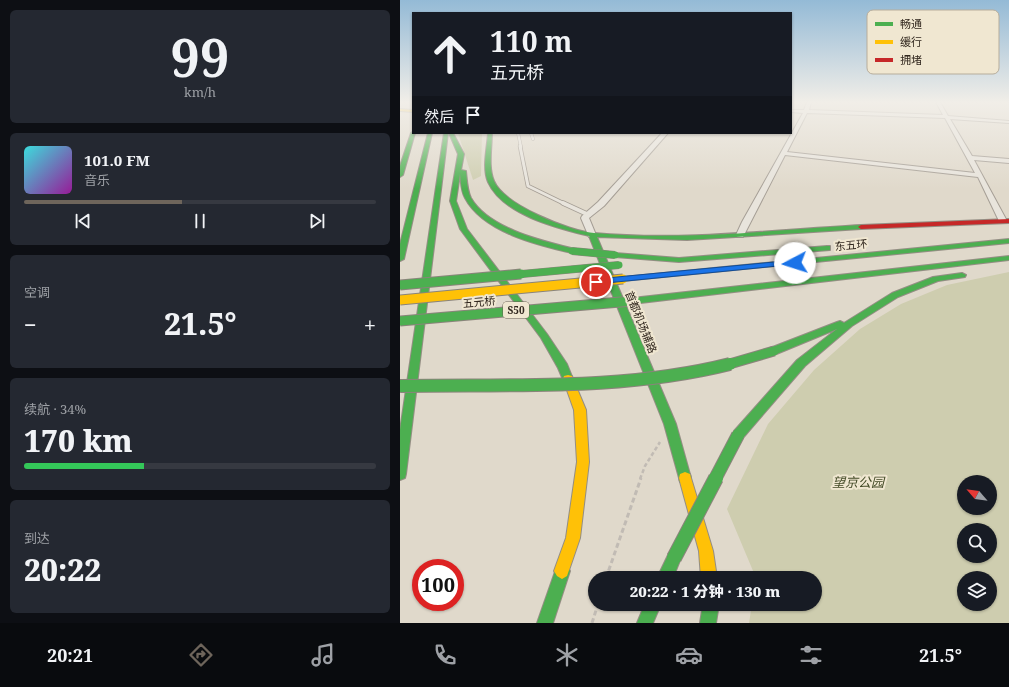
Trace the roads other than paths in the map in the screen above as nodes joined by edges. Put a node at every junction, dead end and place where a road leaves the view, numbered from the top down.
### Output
1 (795, 131) edge
2 (955, 131) edge
3 (413, 134) edge
4 (430, 134) edge
5 (446, 134) edge
6 (451, 134) edge
7 (490, 134) edge
8 (518, 134) edge
9 (531, 134) edge
10 (664, 134) edge
11 (533, 139) dead end
12 (460, 154) junction
13 (783, 154) junction
14 (970, 158) junction
15 (1009, 161) edge
16 (400, 174) edge
17 (980, 175) junction
18 (589, 215) junction
19 (1006, 221) edge
20 (592, 235) junction
21 (740, 235) junction
22 (1009, 241) edge
23 (855, 247) dead end
24 (839, 248) dead end
25 (952, 248) junction
26 (1009, 258) edge
27 (400, 260) edge
28 (679, 260) junction
29 (973, 274) dead end
30 (623, 279) joint
31 (400, 285) edge
32 (400, 300) edge
33 (864, 315) junction
34 (400, 322) edge
35 (400, 386) edge
36 (400, 474) edge
37 (668, 571) edge
38 (708, 571) edge
39 (651, 611) edge
40 (710, 611) edge
41 (545, 623) edge
42 (645, 623) edge
43 (708, 623) edge

1 - 13 street
2 - 14 street
3 - 16 main road
4 - 27 main road
5 - 36 main road
6 - 12 main road
7 - 20 main road
8 - 18 lane
9 - 11 lane
10 - 18 street
12 - 28 main road, bridge
12 - 41 main road
13 - 17 street
13 - 21 street
14 - 15 street
14 - 17 street
17 - 19 street
18 - 20 street
19 - 21 main road
20 - 21 main road
20 - 38 main road, 首都机场辅路
22 - 25 main road, 东五环 / S50
23 - 25 main road
24 - 28 main road
25 - 30 main road, 东五环 / S50
26 - 34 main road, 五元桥 / S50, bridge
28 - 31 main road, bridge
29 - 33 main road
30 - 32 main road, 五元桥 / S50, bridge
33 - 35 main road, bridge
33 - 37 main road, bridge
39 - 42 main road
40 - 43 main road

